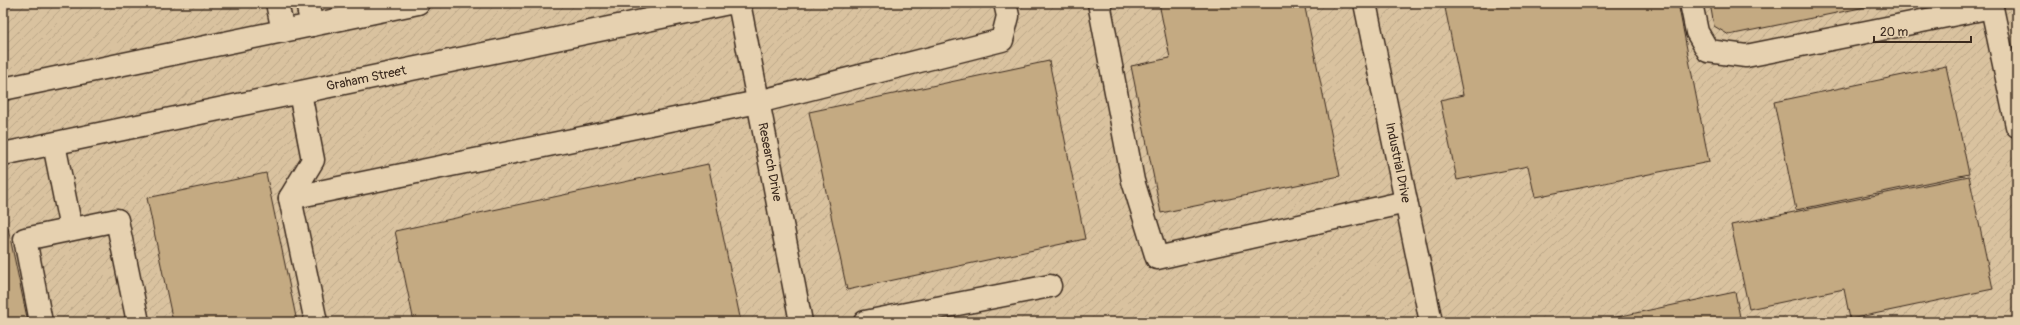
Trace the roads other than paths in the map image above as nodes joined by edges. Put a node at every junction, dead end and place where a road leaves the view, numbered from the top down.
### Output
1 (277, 3) edge
2 (307, 3) edge
3 (418, 3) edge
4 (730, 3) edge
5 (739, 3) edge
6 (1005, 3) edge
7 (1099, 3) edge
8 (1365, 3) edge
9 (1691, 3) edge
10 (1991, 5) edge
11 (312, 25) junction
12 (283, 31) junction
13 (3, 89) edge
14 (300, 93) junction
15 (758, 102) junction
16 (2017, 126) edge
17 (54, 144) junction
18 (3, 154) edge
19 (290, 198) junction
20 (1406, 202) junction
21 (72, 230) junction
22 (1050, 286) dead end
23 (41, 322) edge
24 (138, 322) edge
25 (316, 322) edge
26 (801, 322) edge
27 (865, 322) edge
28 (1431, 322) edge

1 - 12 street
2 - 11 street
3 - 11 street
4 - 14 street, Graham Street
5 - 15 street, Research Drive
6 - 15 street
7 - 20 street
8 - 20 street, Industrial Drive
9 - 10 street
10 - 16 street
11 - 12 street
12 - 13 street
14 - 17 street, Graham Street
14 - 19 street
15 - 19 street
15 - 26 street, Research Drive
17 - 18 street, Graham Street
17 - 21 street
19 - 25 street
20 - 28 street, Industrial Drive
21 - 23 street
21 - 24 street
22 - 27 street

